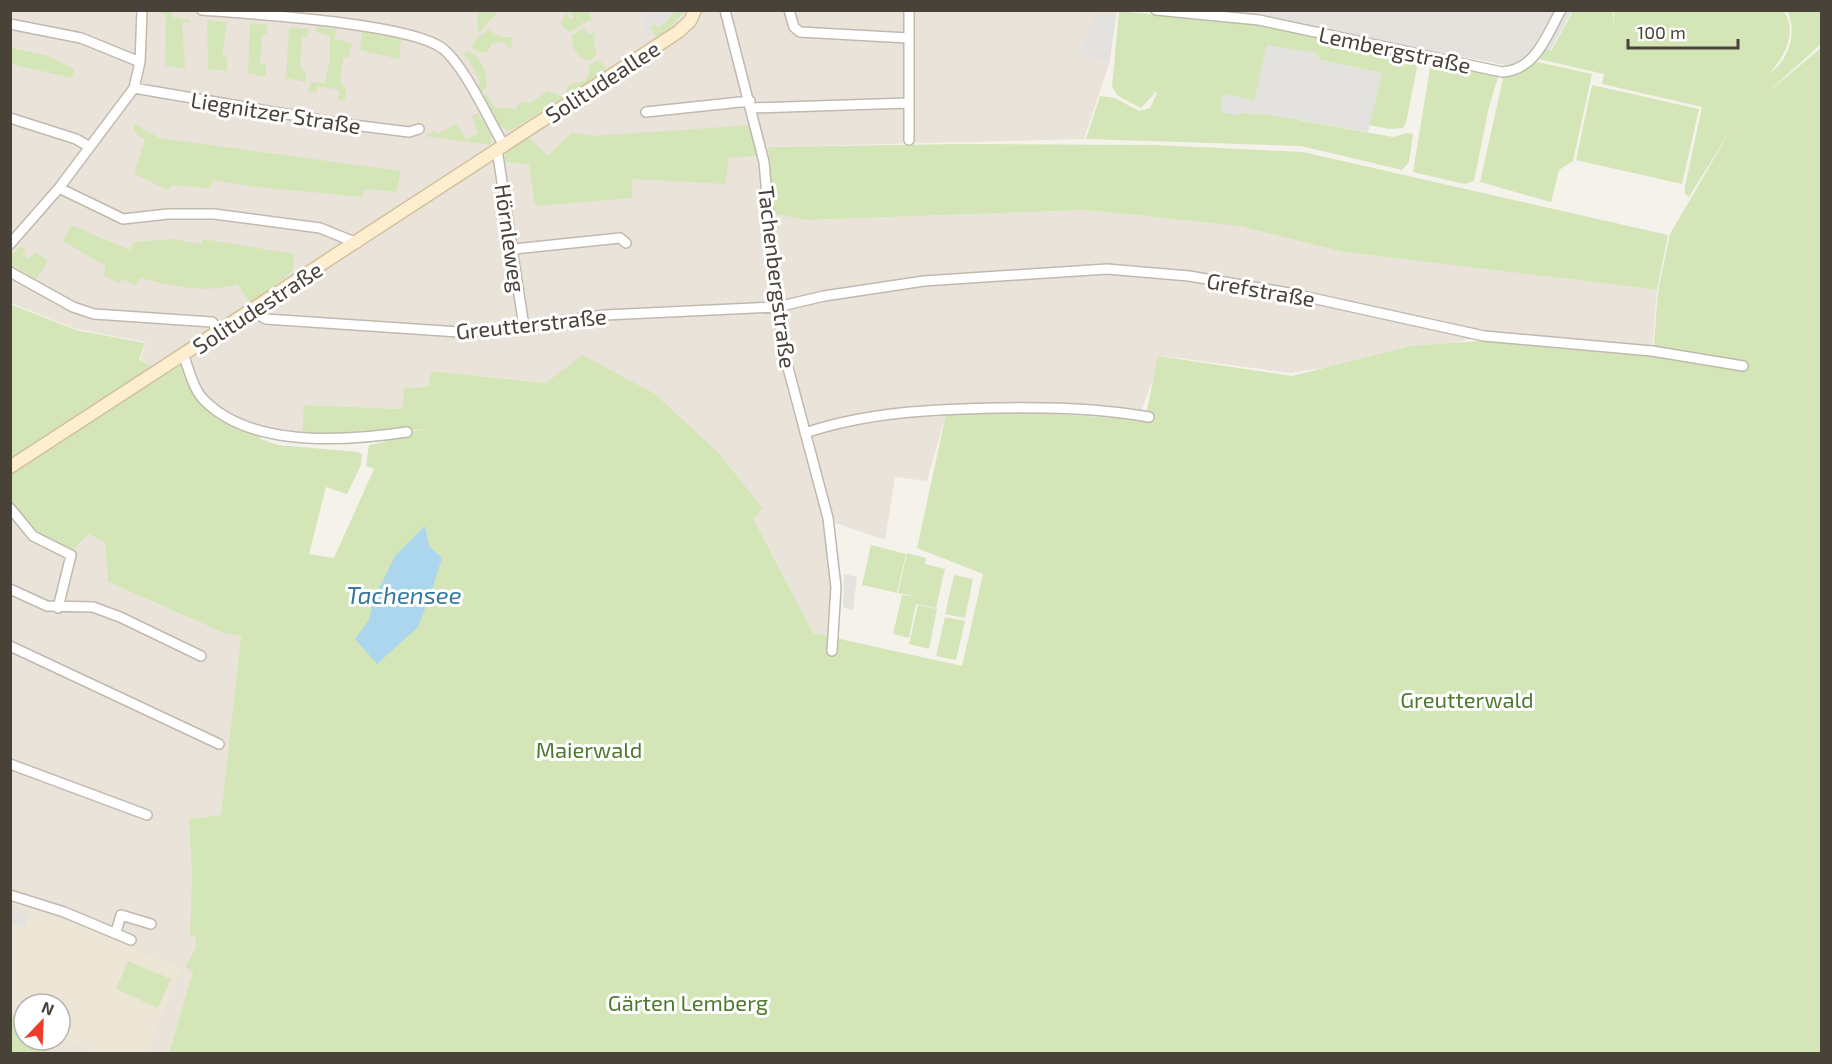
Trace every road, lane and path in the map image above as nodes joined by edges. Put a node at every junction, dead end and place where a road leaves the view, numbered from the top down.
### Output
1 (142, 10) edge
2 (202, 10) edge
3 (694, 10) edge
4 (725, 10) edge
5 (789, 10) edge
6 (909, 10) edge
7 (1156, 10) edge
8 (1561, 10) edge
9 (10, 24) edge
10 (908, 38) junction
11 (140, 62) junction
12 (134, 88) junction
13 (908, 103) junction
14 (750, 105) junction
15 (646, 112) dead end
16 (10, 118) edge
17 (419, 129) dead end
18 (909, 140) dead end
19 (88, 146) junction
20 (500, 146) junction
21 (59, 188) junction
22 (357, 243) junction
23 (627, 243) dead end
24 (10, 244) edge
25 (514, 249) junction
26 (10, 272) edge
27 (777, 307) junction
28 (252, 311) junction
29 (524, 327) junction
30 (220, 331) junction
31 (183, 354) junction
32 (1743, 366) dead end
33 (1149, 417) dead end
34 (407, 432) dead end
35 (805, 433) junction
36 (10, 467) edge
37 (10, 508) edge
38 (10, 590) edge
39 (58, 608) junction
40 (10, 646) edge
41 (832, 651) dead end
42 (201, 656) dead end
43 (219, 744) dead end
44 (10, 764) edge
45 (147, 815) dead end
46 (10, 895) edge
47 (151, 924) dead end
48 (116, 932) junction
49 (131, 940) dead end

1 - 11 street
2 - 20 street
3 - 20 main road, Solitudeallee
4 - 14 street, Tachenbergstraße
5 - 10 street
6 - 10 street
7 - 8 street, Lembergstraße
9 - 11 street
10 - 13 street
11 - 12 street
12 - 17 street, Liegnitzer Straße
12 - 19 street
13 - 14 street
13 - 18 street
14 - 15 street
14 - 27 street, Tachenbergstraße
16 - 19 street
19 - 21 street
20 - 22 main road, Solitudestraße
20 - 25 street, Hörnleweg
21 - 22 street
21 - 24 street
22 - 28 main road, Solitudestraße
23 - 25 street
25 - 29 street, Hörnleweg
26 - 30 street
27 - 29 street, Greutterstraße
27 - 32 street, Grefstraße
27 - 35 street, Tachenbergstraße
28 - 29 street, Greutterstraße
28 - 30 main road, Solitudestraße
30 - 31 main road, Solitudestraße
31 - 34 street
31 - 36 main road, Solitudestraße
33 - 35 street
35 - 41 street, Tachenbergstraße
37 - 39 street
38 - 39 street
39 - 42 street
40 - 43 street
44 - 45 street
46 - 48 street
47 - 48 street
48 - 49 street

